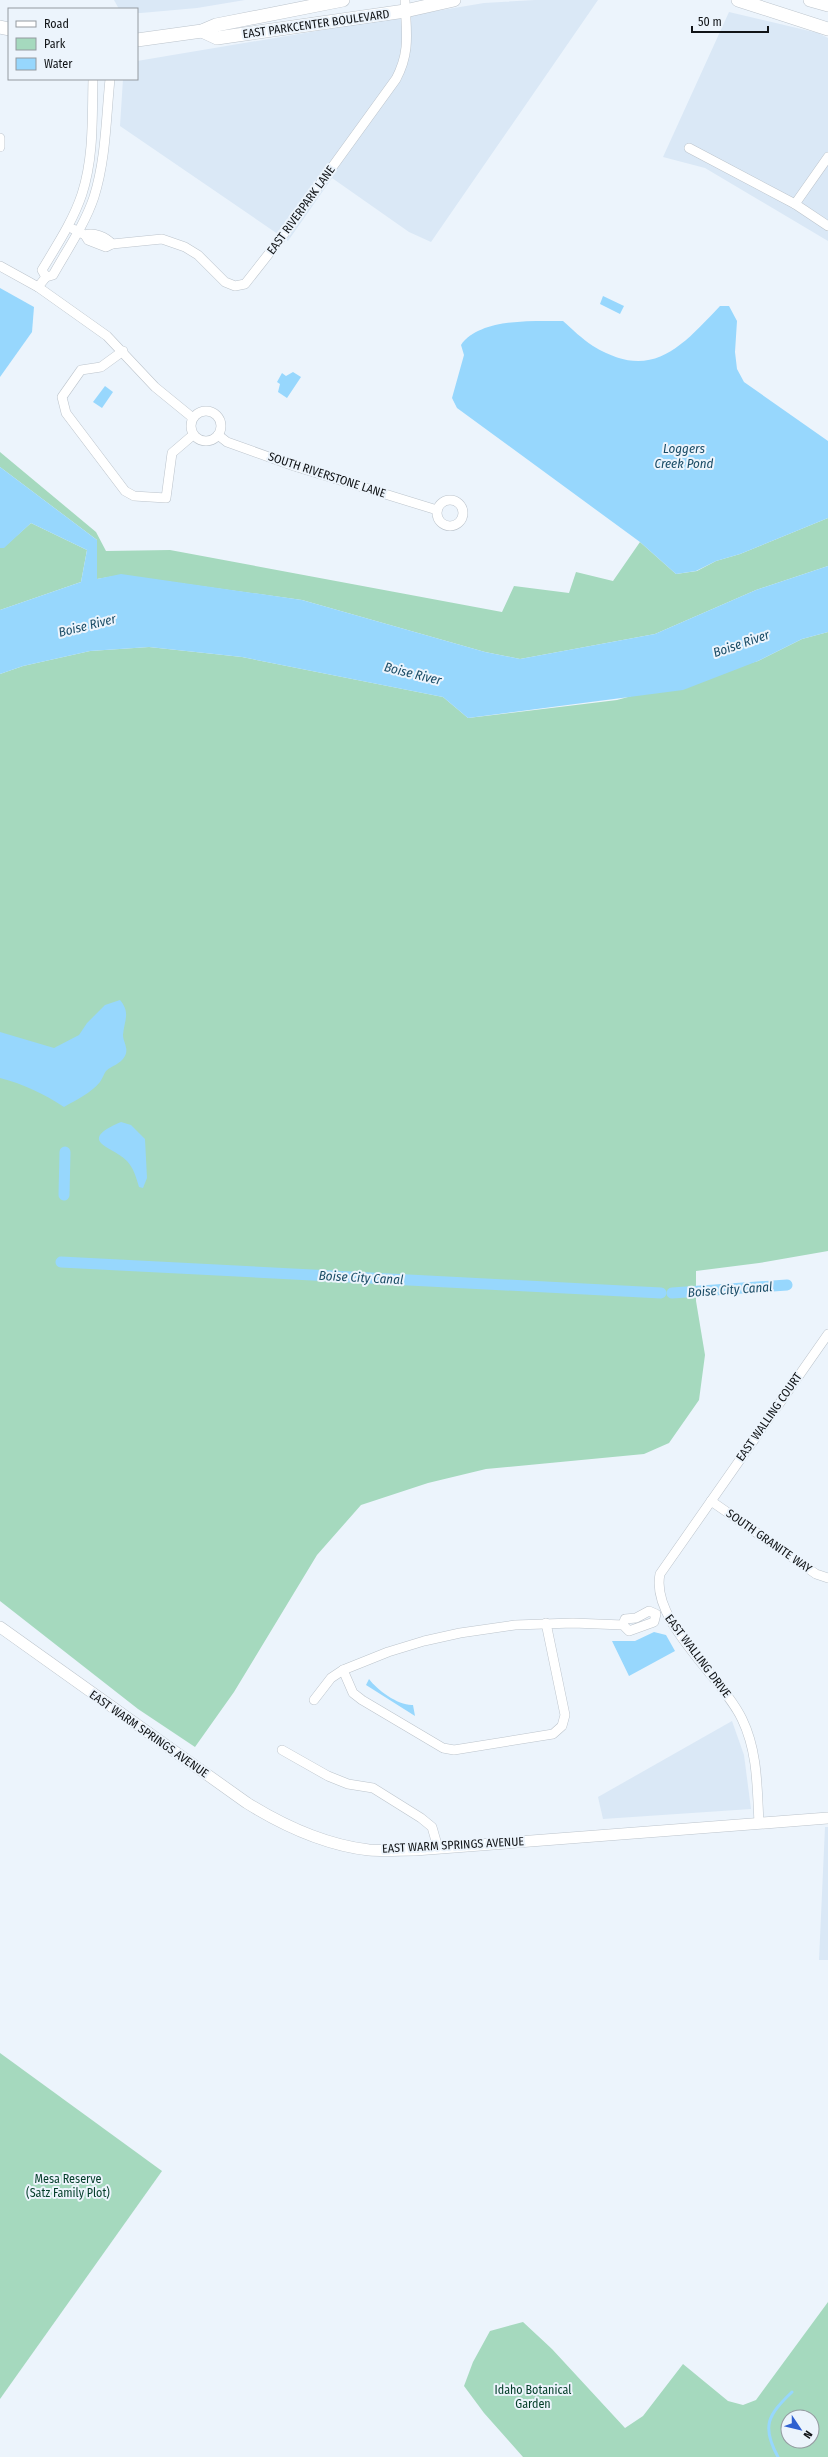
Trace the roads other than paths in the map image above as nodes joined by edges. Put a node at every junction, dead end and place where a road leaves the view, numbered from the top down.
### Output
1 (342, 0) edge
2 (454, 0) edge
3 (738, 0) edge
4 (810, 0) edge
5 (405, 5) edge
6 (828, 5) edge
7 (828, 29) edge
8 (202, 32) junction
9 (138, 40) edge
10 (93, 80) edge
11 (110, 80) edge
12 (0, 138) edge
13 (0, 147) edge
14 (689, 148) dead end
15 (828, 158) edge
16 (795, 204) junction
17 (828, 226) edge
18 (68, 227) junction
19 (82, 233) junction
20 (0, 266) edge
21 (46, 277) junction
22 (38, 287) junction
23 (123, 351) junction
24 (193, 418) junction
25 (193, 435) junction
26 (218, 436) junction
27 (437, 510) dead end
28 (828, 1334) edge
29 (711, 1501) junction
30 (828, 1578) edge
31 (665, 1610) junction
32 (546, 1623) junction
33 (0, 1627) edge
34 (343, 1670) junction
35 (314, 1700) dead end
36 (282, 1750) dead end
37 (828, 1818) edge
38 (759, 1823) junction
39 (438, 1848) junction

1 - 8 main road, EAST PARKCENTER BOULEVARD
2 - 5 main road, EAST PARKCENTER BOULEVARD
3 - 7 main road
4 - 6 main road
5 - 8 main road, EAST PARKCENTER BOULEVARD
5 - 19 street, EAST RIVERPARK LANE
8 - 9 main road, EAST PARKCENTER BOULEVARD
10 - 18 street
11 - 19 street
12 - 13 street
14 - 16 street
15 - 16 street
16 - 17 street
18 - 19 street, EAST RIVERPARK LANE
18 - 21 street
19 - 21 street
20 - 22 street
21 - 22 street
22 - 23 street
23 - 24 street
23 - 25 street
24 - 25 street
24 - 26 street
25 - 26 street
26 - 27 street, SOUTH RIVERSTONE LANE
28 - 29 street, EAST WALLING COURT
29 - 30 street, SOUTH GRANITE WAY
29 - 31 street, EAST WALLING DRIVE
31 - 32 street
31 - 38 street, EAST WALLING DRIVE
32 - 34 street
32 - 34 street
33 - 39 street, EAST WARM SPRINGS AVENUE
34 - 35 street
36 - 39 street
37 - 38 street, EAST WARM SPRINGS AVENUE
38 - 39 street, EAST WARM SPRINGS AVENUE

